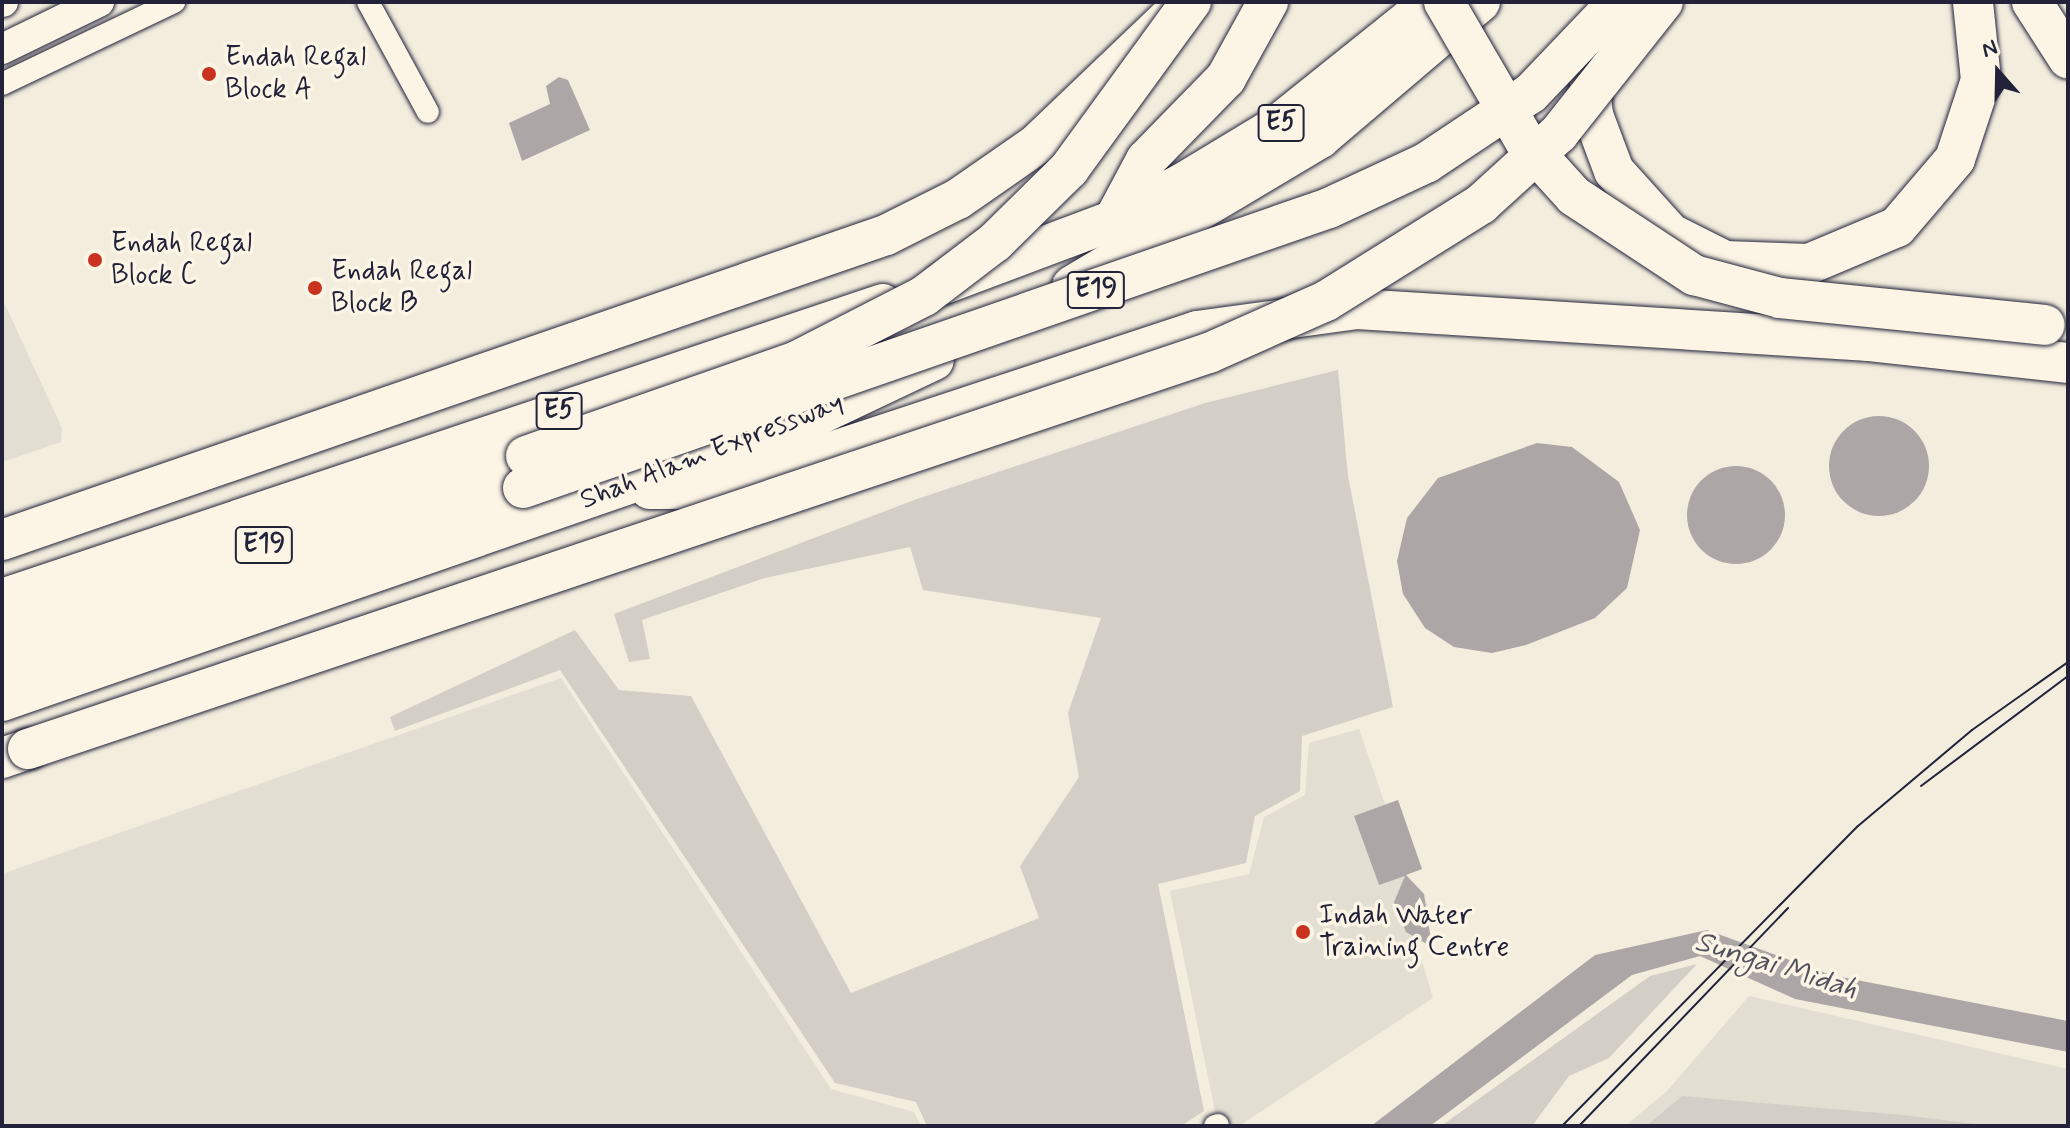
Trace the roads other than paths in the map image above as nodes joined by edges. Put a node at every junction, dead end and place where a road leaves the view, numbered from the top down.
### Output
1 (99, 2) edge
2 (174, 2) edge
3 (368, 2) edge
4 (1190, 2) edge
5 (1268, 2) edge
6 (1431, 2) edge
7 (1444, 2) edge
8 (1480, 2) edge
9 (1593, 2) edge
10 (1618, 2) edge
11 (1663, 2) edge
12 (1973, 2) edge
13 (2032, 2) edge
14 (2, 49) edge
15 (2068, 58) edge
16 (2, 84) edge
17 (428, 112) dead end
18 (1114, 220) junction
19 (2056, 328) edge
20 (2068, 363) edge
21 (524, 472) junction
22 (620, 489) junction
23 (2, 540) edge
24 (2, 599) edge
25 (2, 634) edge
26 (2, 667) edge
27 (2, 701) edge
28 (15, 754) edge

1 - 14 street
2 - 16 street
3 - 17 street
4 - 21 highway, E19, bridge
4 - 23 highway
5 - 18 highway
6 - 18 highway, E5
7 - 19 highway, bridge
8 - 22 highway, Shah Alam Expressway / E5
9 - 12 highway
10 - 21 highway, E19, bridge
11 - 28 highway, bridge
13 - 15 highway
18 - 24 highway, E5
20 - 22 highway
21 - 25 highway, E19
21 - 26 highway, E19
22 - 27 highway, Shah Alam Expressway / E5

